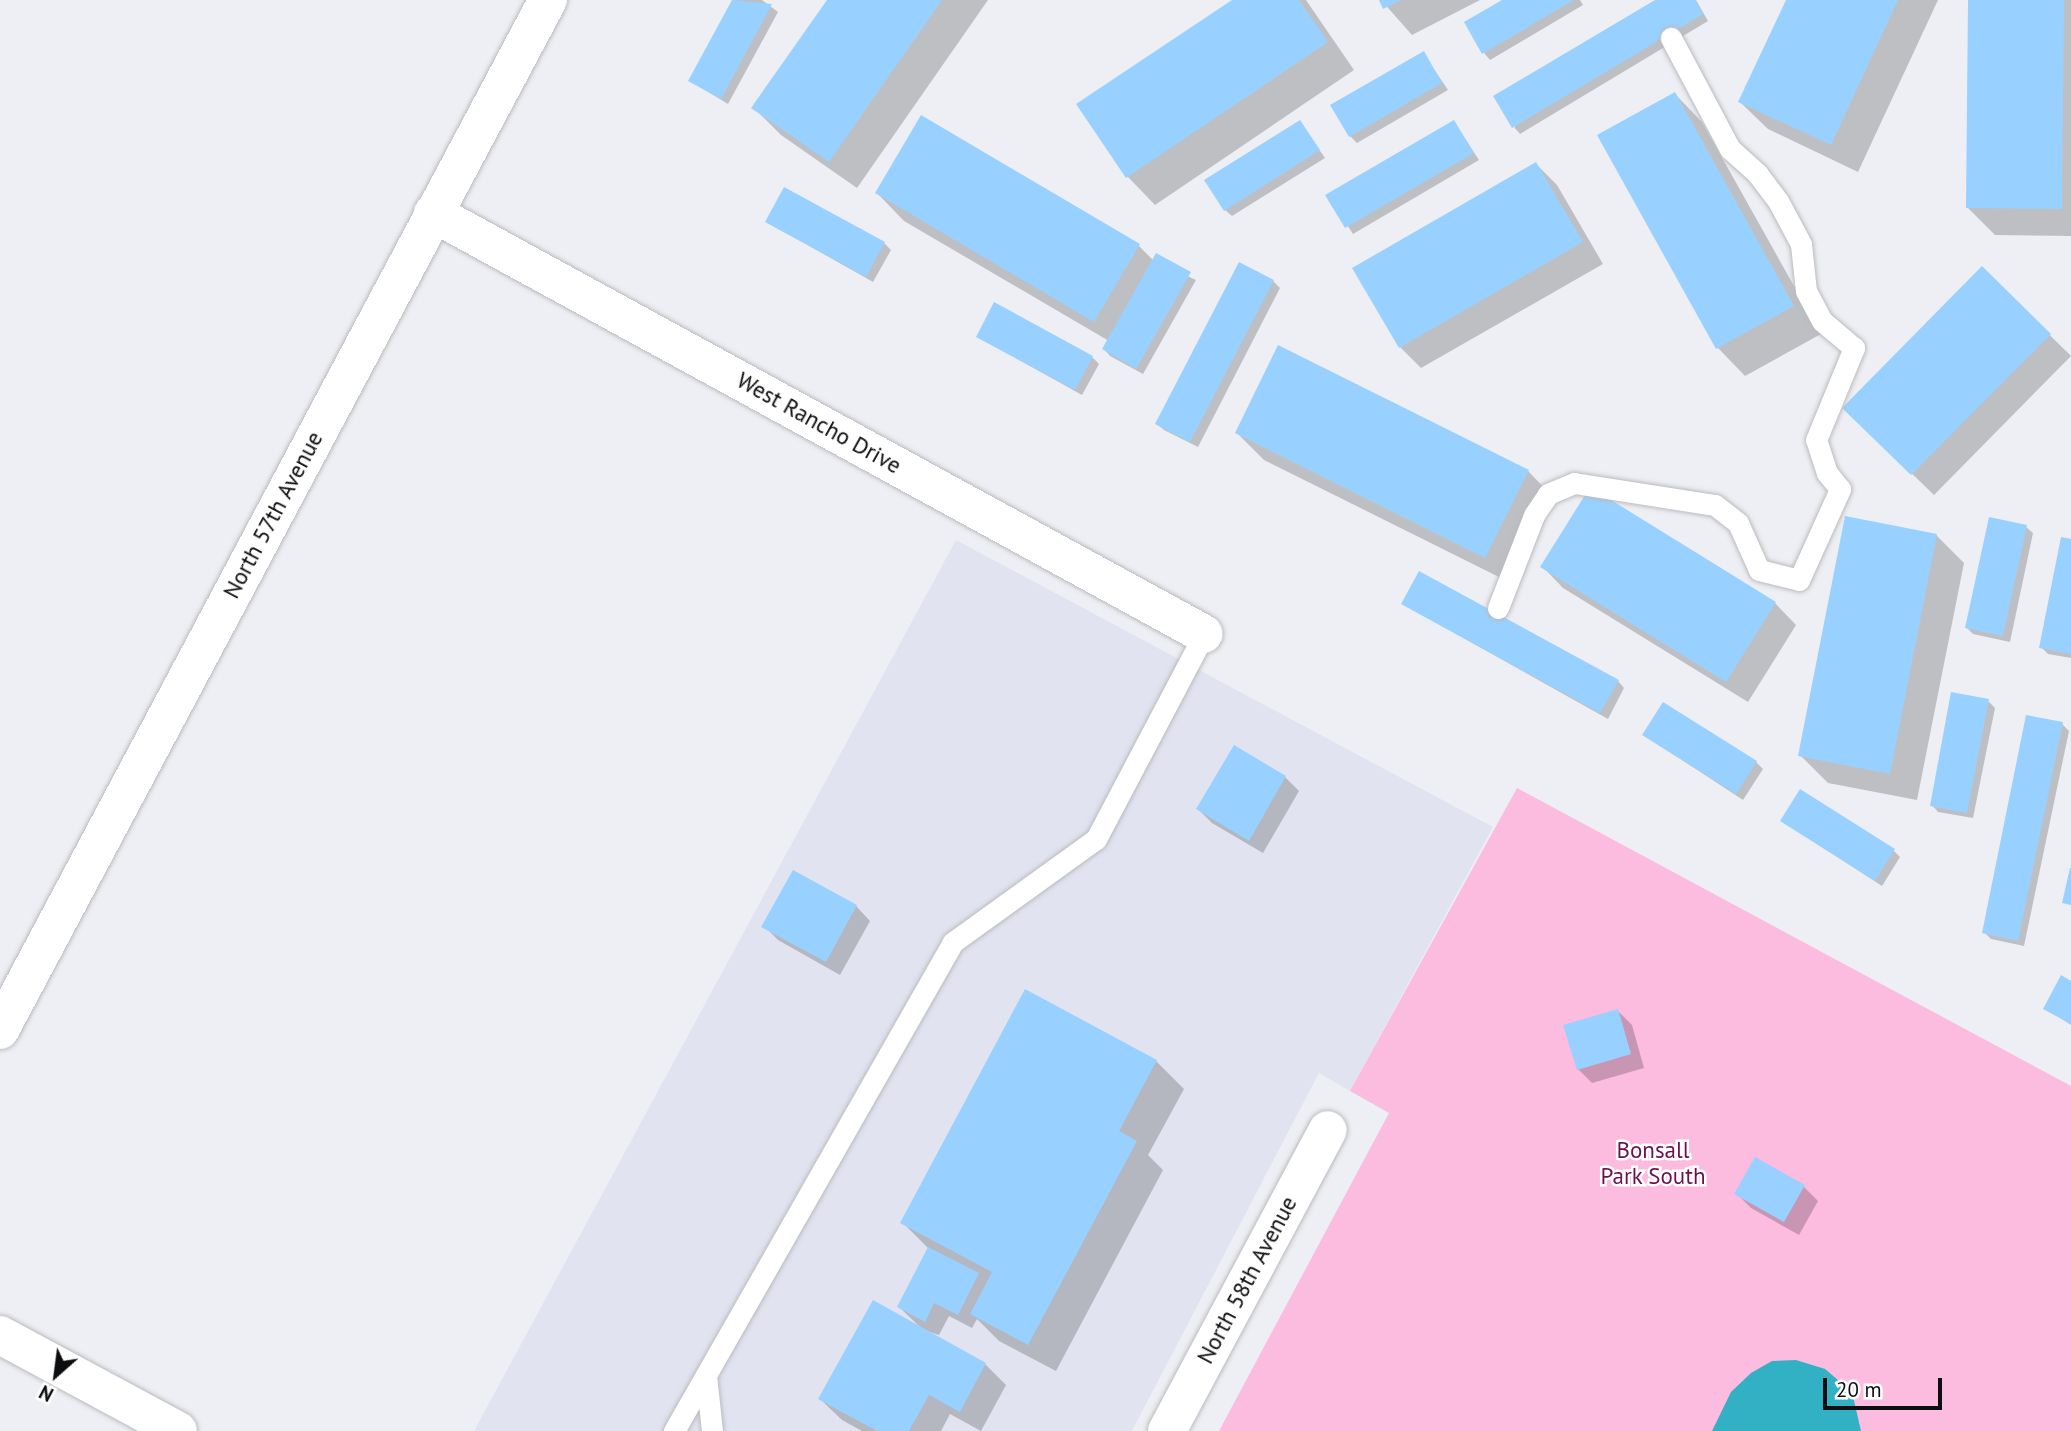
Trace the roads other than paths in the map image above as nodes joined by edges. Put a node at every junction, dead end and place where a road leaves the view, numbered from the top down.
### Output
1 (548, 0) edge
2 (1671, 38) dead end
3 (433, 213) junction
4 (1498, 608) dead end
5 (1205, 634) joint
6 (0, 1030) edge
7 (1328, 1130) dead end
8 (0, 1335) edge
9 (706, 1375) junction
10 (178, 1431) edge
11 (674, 1431) edge
12 (712, 1431) edge
13 (1167, 1431) edge

1 - 3 street, North 57th Avenue
2 - 4 lane
3 - 5 street, West Rancho Drive
3 - 6 street, North 57th Avenue
5 - 9 lane
7 - 13 street, North 58th Avenue
8 - 10 street
9 - 11 lane
9 - 12 lane

